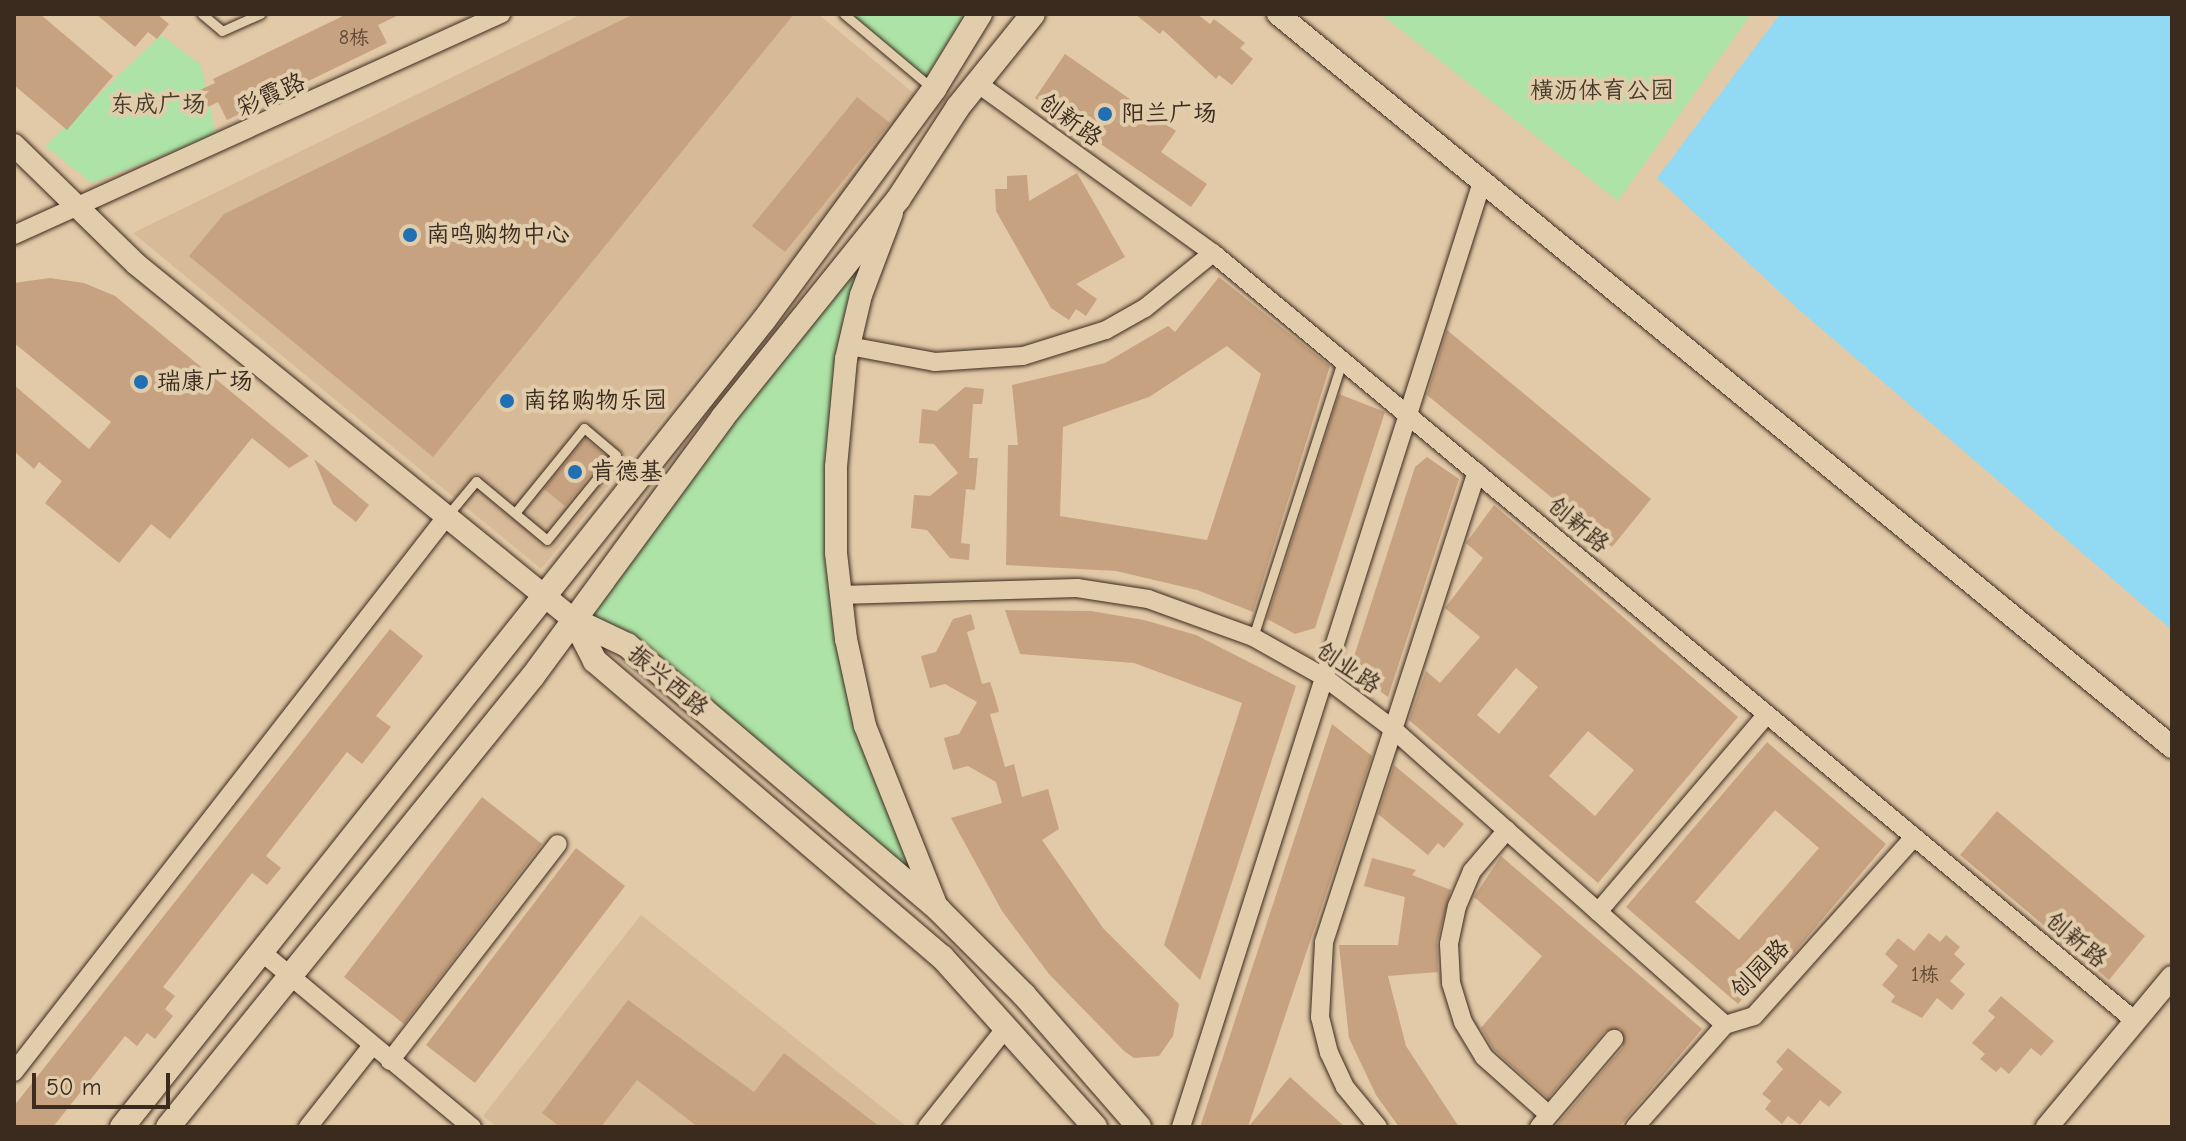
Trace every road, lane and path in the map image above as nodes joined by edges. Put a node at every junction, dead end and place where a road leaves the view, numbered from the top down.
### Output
1 (202, 14) edge
2 (260, 14) edge
3 (501, 14) edge
4 (844, 14) edge
5 (980, 14) edge
6 (1033, 14) edge
7 (1278, 14) edge
8 (977, 83) junction
9 (934, 89) junction
10 (14, 145) edge
11 (1482, 182) junction
12 (899, 198) junction
13 (78, 210) junction
14 (14, 235) edge
15 (1213, 253) junction
16 (849, 346) junction
17 (1342, 361) junction
18 (1409, 416) junction
19 (1477, 472) junction
20 (515, 513) junction
21 (446, 517) junction
22 (840, 595) junction
23 (543, 599) junction
24 (574, 620) junction
25 (1253, 637) junction
26 (1324, 677) junction
27 (1767, 714) junction
28 (1393, 729) junction
29 (2172, 747) edge
30 (1507, 830) junction
31 (1914, 837) junction
32 (558, 844) dead end
33 (939, 910) junction
34 (1598, 912) junction
35 (264, 954) junction
36 (290, 974) junction
37 (2172, 977) edge
38 (2135, 1021) junction
39 (1725, 1025) junction
40 (1005, 1029) junction
41 (1614, 1039) dead end
42 (371, 1047) junction
43 (390, 1061) junction
44 (14, 1072) edge
45 (1544, 1121) edge
46 (122, 1127) edge
47 (168, 1127) edge
48 (308, 1127) edge
49 (472, 1127) edge
50 (927, 1127) edge
51 (1095, 1127) edge
52 (1139, 1127) edge
53 (1181, 1127) edge
54 (1378, 1127) edge
55 (1635, 1127) edge
56 (2047, 1127) edge

1 - 2 lane
3 - 13 street, 彩霞路
4 - 9 lane
5 - 9 main road
6 - 8 main road
7 - 11 street
8 - 12 main road
8 - 15 street, 创新路
9 - 23 main road
10 - 13 street
11 - 18 street
11 - 29 street
12 - 16 street
12 - 24 main road
13 - 14 street, 彩霞路
13 - 21 street
15 - 16 street
15 - 17 street, 创新路
16 - 22 street
17 - 18 street, 创新路
17 - 25 lane
18 - 19 street, 创新路
18 - 26 street
19 - 27 street, 创新路
19 - 28 street
20 - 20 lane
20 - 21 lane
21 - 23 street
21 - 44 street
22 - 25 street, 创业路
22 - 33 street
23 - 24 street
23 - 35 main road
24 - 33 main road, 振兴西路
24 - 36 main road
24 - 40 main road, 振兴西路
25 - 26 street, 创业路
26 - 28 street, 创业路
26 - 53 street
27 - 31 street, 创新路
27 - 34 street
28 - 30 street, 创业路
28 - 54 street
30 - 34 street, 创业路
30 - 45 street
31 - 38 street, 创新路
31 - 39 street, 创园路
32 - 43 street
33 - 52 main road, 振兴西路
34 - 39 street, 创业路
35 - 36 street
35 - 46 main road
36 - 42 street
36 - 47 main road
37 - 38 street
38 - 56 street
39 - 55 street, 创园路
40 - 50 street
40 - 51 main road, 振兴西路
41 - 45 street
42 - 43 street
42 - 48 street
43 - 49 street

